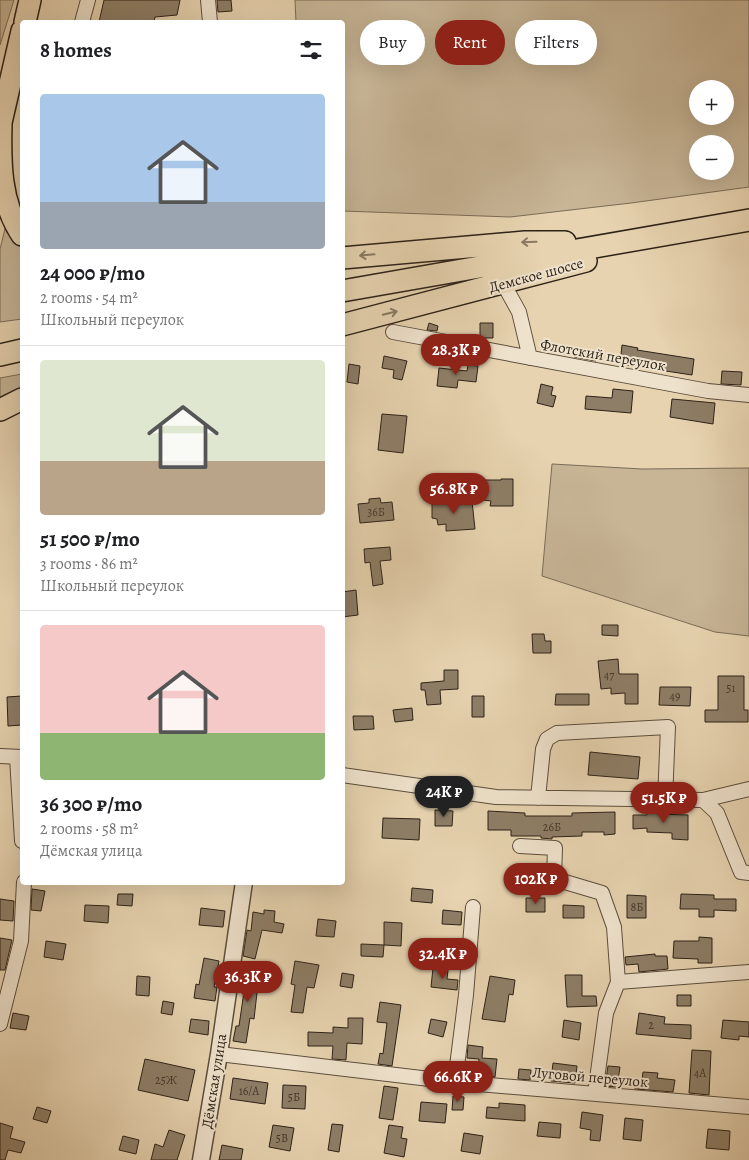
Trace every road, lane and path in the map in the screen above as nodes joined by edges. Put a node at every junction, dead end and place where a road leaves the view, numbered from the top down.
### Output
1 (30, 0) edge
2 (88, 0) edge
3 (208, 0) edge
4 (25, 20) edge
5 (83, 20) edge
6 (210, 20) edge
7 (20, 40) edge
8 (0, 126) edge
9 (739, 222) edge
10 (20, 231) edge
11 (630, 241) junction
12 (345, 258) edge
13 (504, 283) junction
14 (345, 290) edge
15 (345, 324) edge
16 (392, 332) dead end
17 (20, 350) edge
18 (1, 354) edge
19 (530, 358) junction
20 (749, 395) edge
21 (20, 401) edge
22 (0, 410) edge
23 (0, 756) edge
24 (20, 757) edge
25 (345, 775) edge
26 (749, 789) edge
27 (538, 798) junction
28 (665, 800) junction
29 (703, 800) junction
30 (520, 846) dead end
31 (749, 873) edge
32 (24, 885) edge
33 (244, 885) edge
34 (473, 907) dead end
35 (749, 972) edge
36 (618, 982) junction
37 (0, 1024) edge
38 (219, 1054) junction
39 (454, 1082) junction
40 (595, 1094) junction
41 (749, 1107) edge
42 (201, 1160) edge

1 - 4 main road
2 - 5 street
3 - 6 street
7 - 8 main road
8 - 10 main road
9 - 11 main road, Демское шоссе
9 - 13 main road, Демское шоссе
11 -> 12 main road
11 - 14 main road, Демское шоссе
15 -> 13 main road, Демское шоссе
13 - 19 street
16 - 19 street, Флотский переулок
17 - 18 main road
19 - 20 street, Флотский переулок
21 - 22 main road
23 - 24 street
25 - 27 street
26 - 29 street
27 - 28 street
27 - 28 street
28 - 29 street
29 - 31 street
30 - 36 street
32 - 37 street
33 - 38 street, Дёмская улица
34 - 39 street
35 - 36 street
36 - 40 street
38 - 39 street, Луговой переулок
38 - 42 street, Дёмская улица
39 - 40 street, Луговой переулок
40 - 41 street, Луговой переулок

